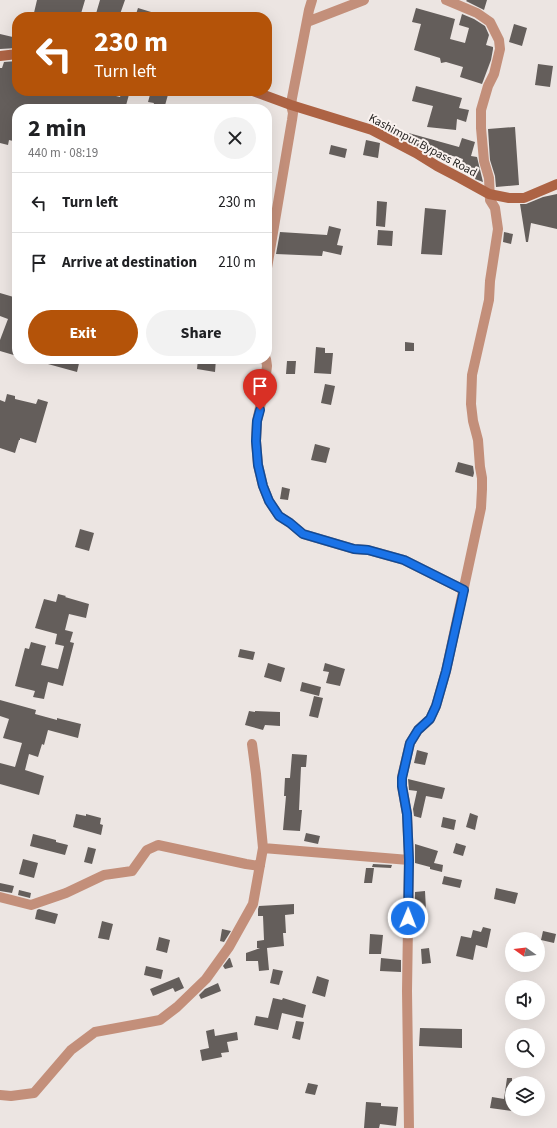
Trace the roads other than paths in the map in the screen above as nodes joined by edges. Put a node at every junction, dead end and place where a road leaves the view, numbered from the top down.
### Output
1 (312, 0) edge
2 (364, 0) edge
3 (446, 0) edge
4 (306, 22) junction
5 (12, 55) edge
6 (0, 56) edge
7 (267, 96) edge
8 (291, 105) junction
9 (557, 184) edge
10 (489, 194) junction
11 (272, 238) edge
12 (267, 364) edge
13 (464, 590) junction
14 (252, 744) dead end
15 (263, 848) junction
16 (409, 860) junction
17 (260, 866) junction
18 (0, 897) edge
19 (0, 1095) edge
20 (409, 1128) edge

1 - 4 street
2 - 4 street
3 - 10 street
4 - 8 street
5 - 6 main road
7 - 8 main road, Kashimpur Bypass Road
8 - 10 main road, Kashimpur Bypass Road
8 - 11 street
9 - 10 main road, Kashimpur Bypass Road
10 - 13 street
12 - 13 street
13 - 16 street
14 - 15 street
15 - 16 street
15 - 17 street
16 - 20 street
17 - 18 street
17 - 19 street

